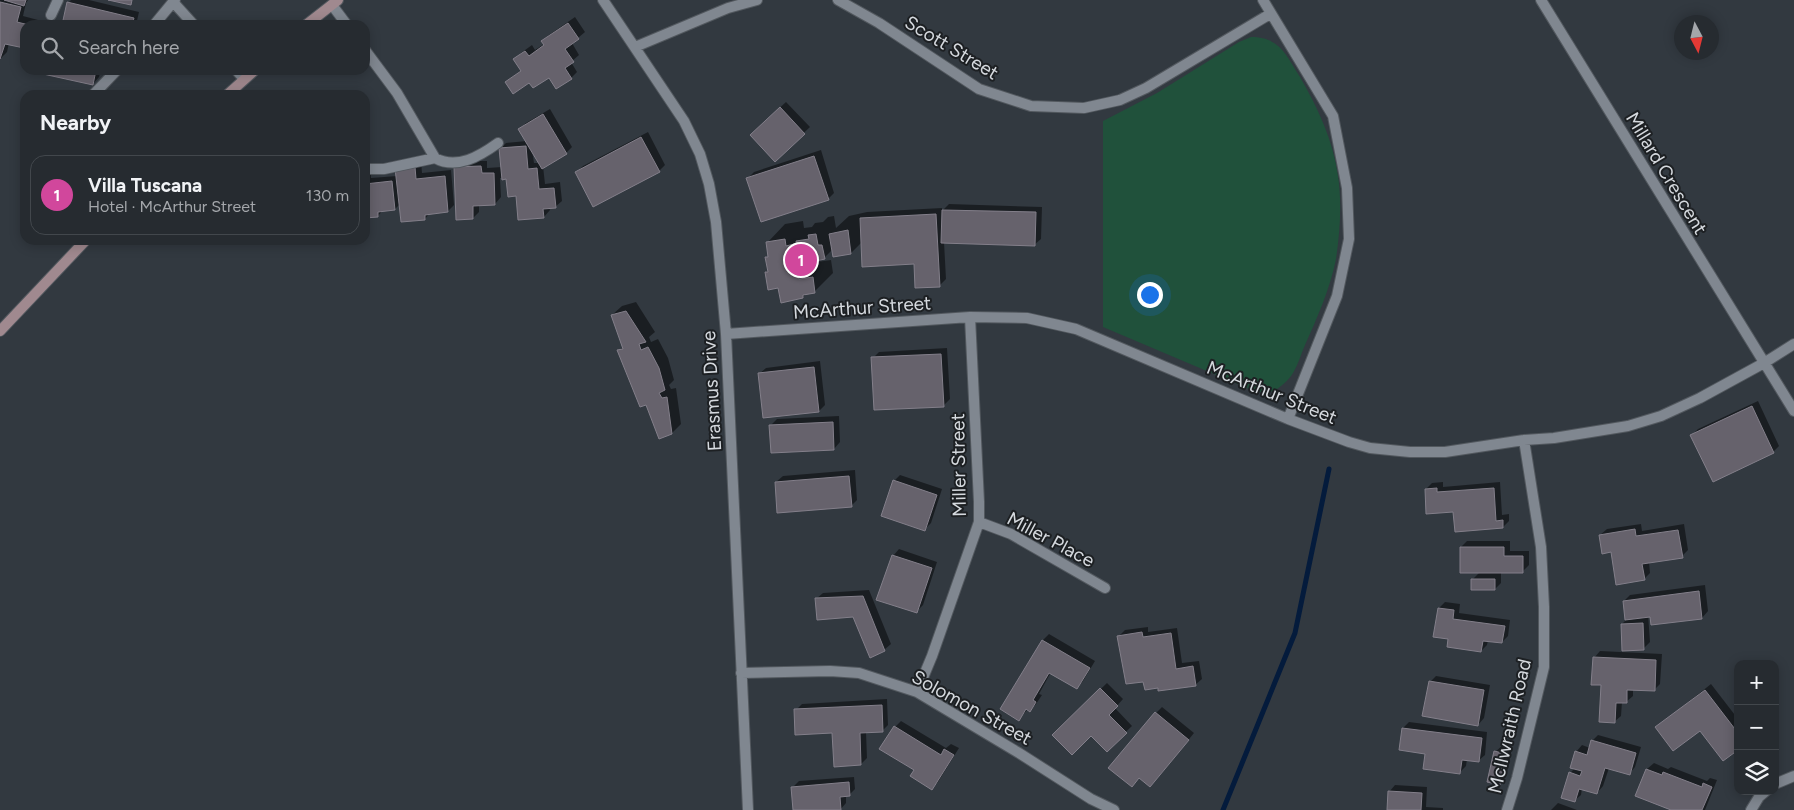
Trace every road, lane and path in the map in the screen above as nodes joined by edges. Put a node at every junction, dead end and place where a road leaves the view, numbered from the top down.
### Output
1 (58, 0) edge
2 (603, 0) edge
3 (757, 0) edge
4 (838, 0) edge
5 (1263, 0) edge
6 (1541, 0) edge
7 (174, 1) edge
8 (335, 2) edge
9 (1270, 14) junction
10 (51, 15) dead end
11 (158, 20) edge
12 (190, 20) edge
13 (312, 20) edge
14 (344, 20) edge
15 (635, 47) junction
16 (370, 57) edge
17 (112, 75) edge
18 (240, 75) edge
19 (249, 75) edge
20 (244, 79) junction
21 (98, 90) edge
22 (233, 90) edge
23 (498, 143) dead end
24 (436, 158) junction
25 (370, 169) edge
26 (81, 245) edge
27 (970, 317) junction
28 (0, 331) edge
29 (726, 334) junction
30 (1794, 344) edge
31 (1764, 363) junction
32 (1794, 411) edge
33 (1288, 419) junction
34 (1524, 440) junction
35 (979, 522) junction
36 (1105, 588) dead end
37 (741, 673) junction
38 (917, 692) junction
39 (1794, 776) edge
40 (1779, 782) edge
41 (1761, 795) edge
42 (748, 810) edge
43 (1114, 810) edge
44 (1507, 810) edge
45 (1751, 810) edge

1 - 10 street
2 - 15 street, Erasmus Drive
3 - 15 street
4 - 9 street, Scott Street
5 - 9 street
6 - 31 street, Millard Crescent
7 - 11 street
7 - 12 street
8 - 13 street
8 - 14 street
9 - 33 street
15 - 29 street, Erasmus Drive
16 - 24 street
17 - 21 street
18 - 20 street
19 - 20 street
20 - 22 street
23 - 24 street
24 - 25 street
26 - 28 street
27 - 29 street, McArthur Street
27 - 33 street, McArthur Street
27 - 35 street, Miller Street
29 - 37 street, Erasmus Drive
30 - 31 street, McArthur Street
31 - 32 street, Millard Crescent
31 - 34 street, McArthur Street
33 - 34 street, McArthur Street
34 - 44 street, McIlwraith Road
35 - 36 street, Miller Place
35 - 38 street, Miller Street
37 - 38 street, Solomon Street
37 - 42 street, Erasmus Drive
38 - 43 street, Solomon Street
39 - 40 street
41 - 45 street

